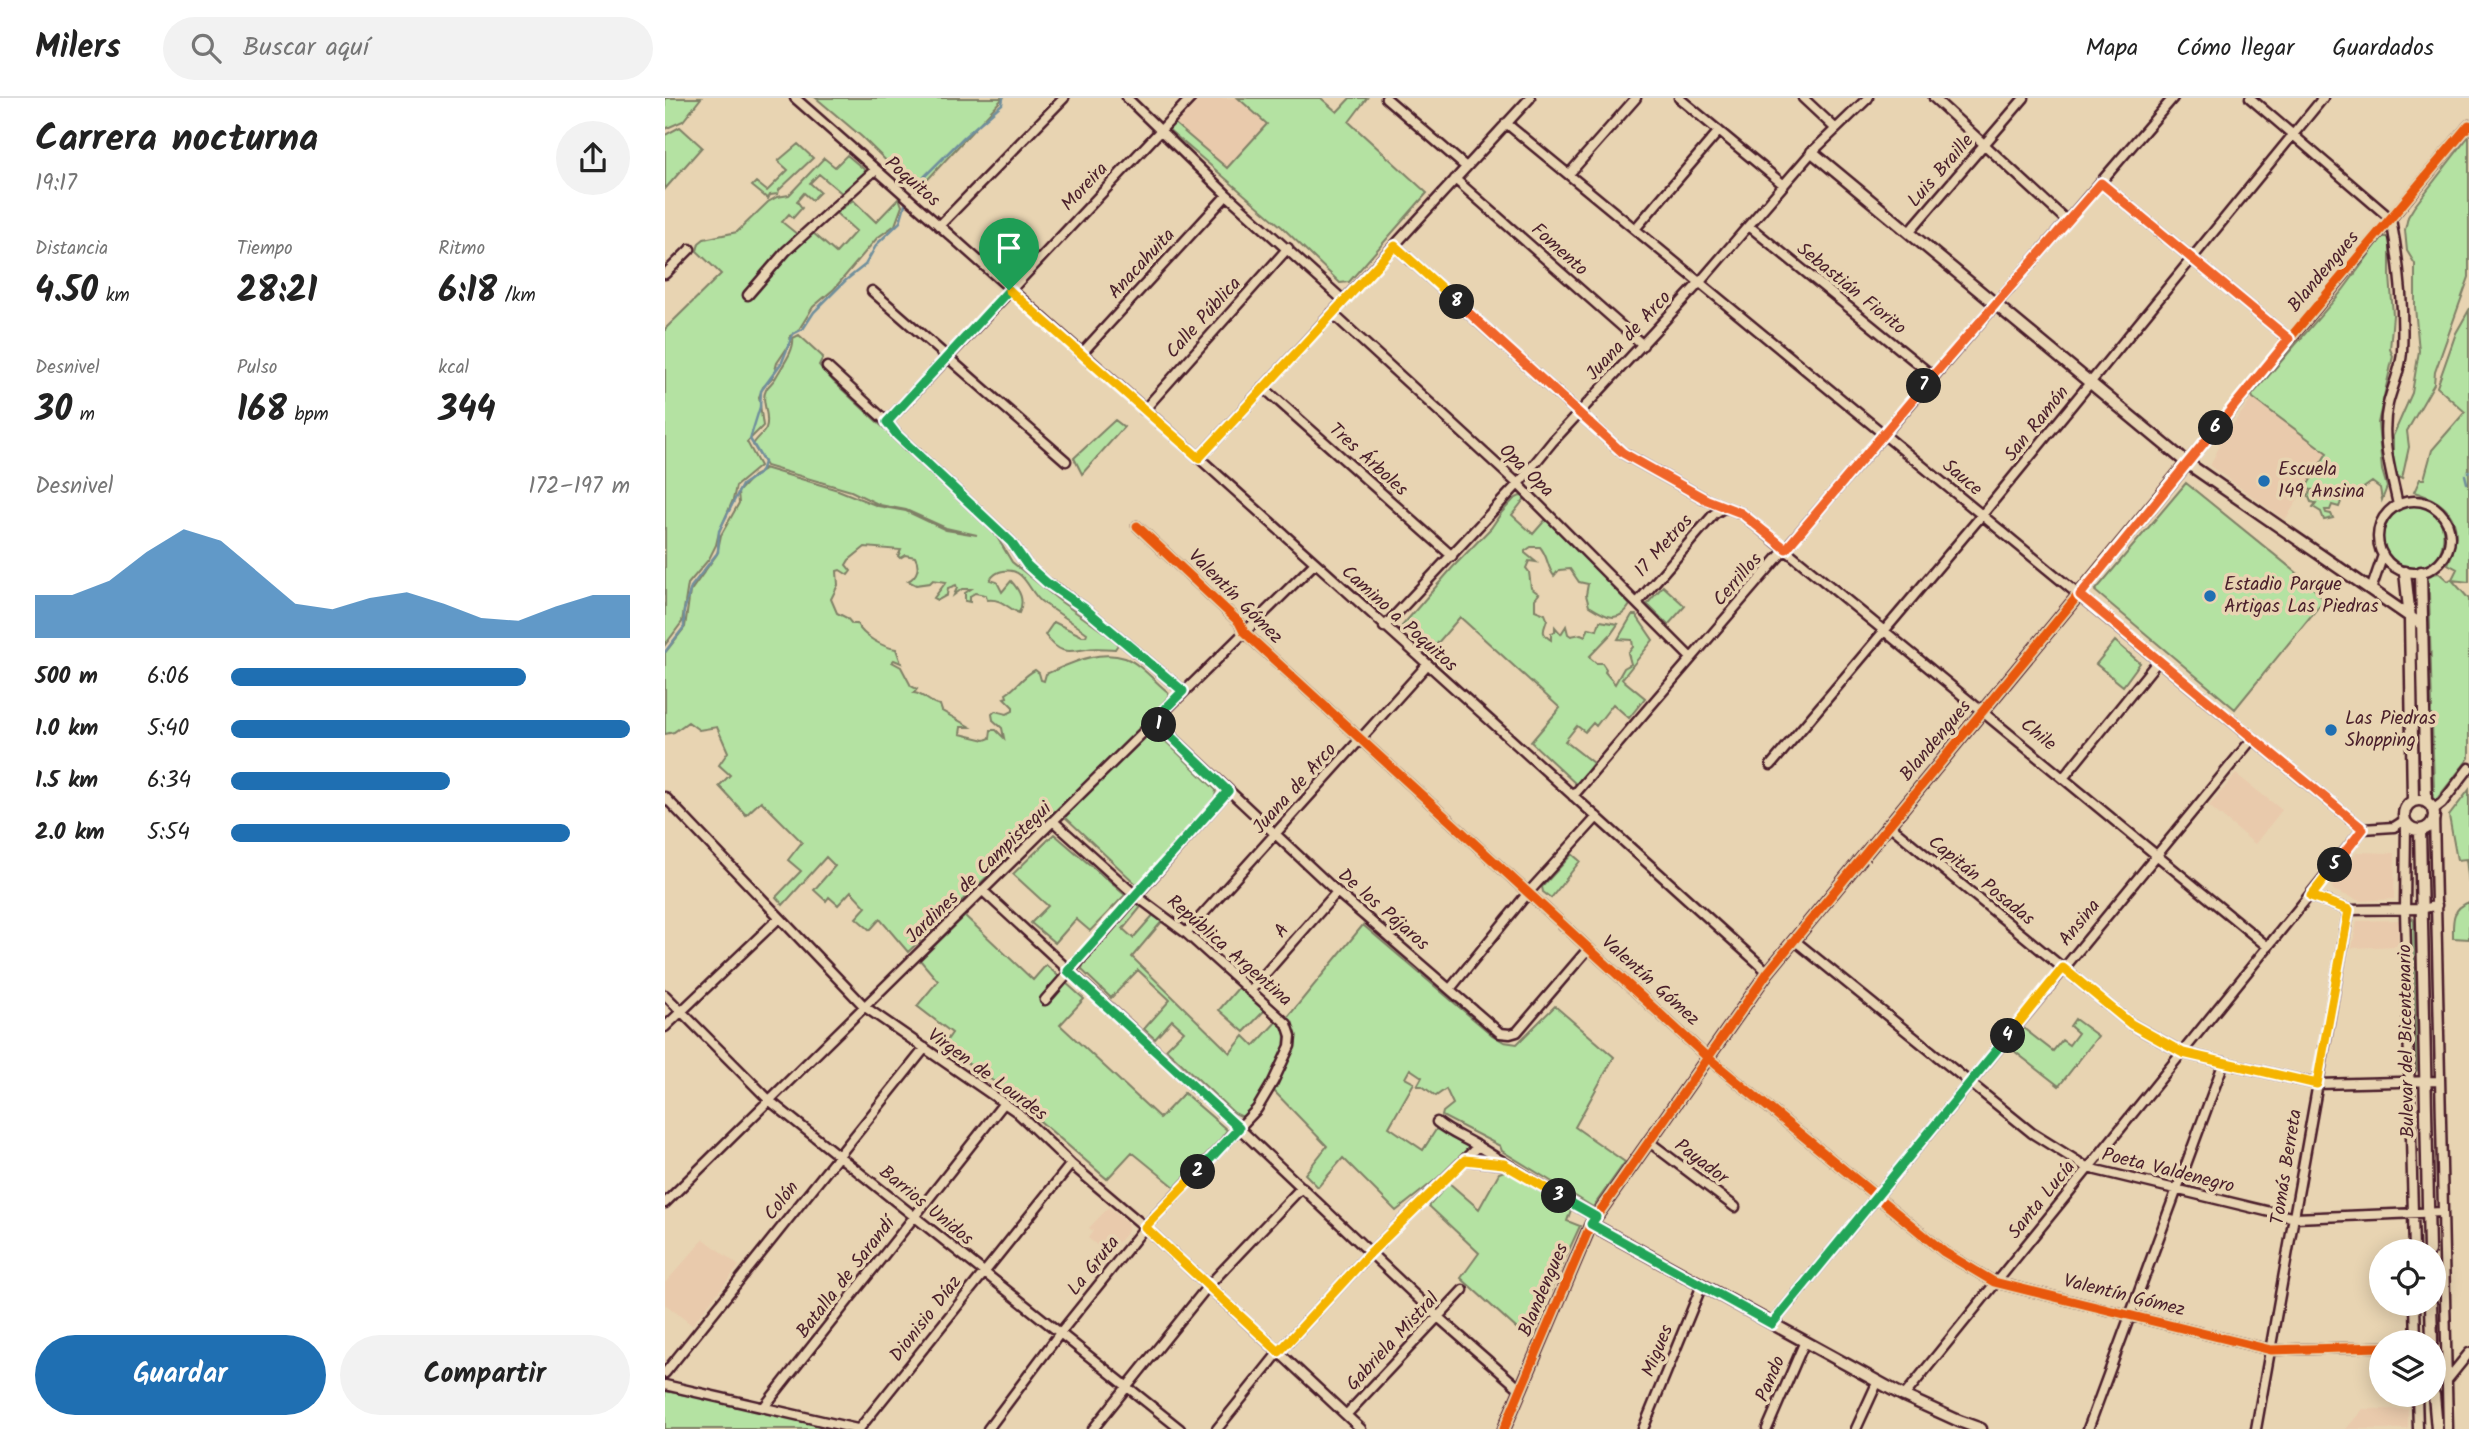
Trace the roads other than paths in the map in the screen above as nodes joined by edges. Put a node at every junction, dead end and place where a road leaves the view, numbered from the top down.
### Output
1 (795, 98) edge
2 (1064, 98) edge
3 (1127, 98) edge
4 (1191, 98) edge
5 (1386, 98) edge
6 (1529, 98) edge
7 (1636, 98) edge
8 (1679, 98) edge
9 (1803, 98) edge
10 (1868, 98) edge
11 (1934, 98) edge
12 (2024, 98) edge
13 (2173, 98) edge
14 (2250, 98) edge
15 (2323, 98) edge
16 (1506, 123) junction
17 (2469, 125) edge
18 (1836, 129) junction
19 (1161, 130) junction
20 (1719, 131) junction
21 (2293, 134) junction
22 (1984, 144) junction
23 (1812, 152) junction
24 (1466, 167) junction
25 (875, 170) junction
26 (1569, 174) junction
27 (1455, 179) junction
28 (2101, 183) junction
29 (1784, 185) junction
30 (1227, 195) junction
31 (2391, 219) junction
32 (2067, 221) junction
33 (939, 226) junction
34 (1749, 226) junction
35 (1635, 229) junction
36 (1909, 232) junction
37 (1395, 246) junction
38 (1288, 248) junction
39 (690, 249) dead end
40 (2192, 258) junction
41 (665, 274) edge
42 (1700, 282) junction
43 (1009, 290) junction
44 (872, 291) dead end
45 (748, 295) dead end
46 (1343, 300) junction
47 (1996, 304) junction
48 (1332, 313) junction
49 (2289, 339) junction
50 (1643, 345) junction
51 (1080, 354) junction
52 (946, 358) junction
53 (827, 367) dead end
54 (1933, 376) junction
55 (2091, 383) junction
56 (1264, 388) junction
57 (1144, 410) junction
58 (1580, 412) junction
59 (887, 422) junction
60 (1884, 434) junction
61 (1199, 458) junction
62 (1066, 461) dead end
63 (2187, 463) junction
64 (1518, 484) junction
65 (2398, 505) junction
66 (1725, 507) junction
67 (1982, 515) junction
68 (1137, 526) dead end
69 (1786, 549) junction
70 (2383, 555) junction
71 (1452, 556) junction
72 (1314, 564) junction
73 (2405, 572) junction
74 (2421, 572) junction
75 (2371, 590) junction
76 (2080, 595) junction
77 (1637, 603) junction
78 (2410, 618) junction
79 (2422, 625) junction
80 (1384, 627) junction
81 (1885, 630) junction
82 (1244, 632) junction
83 (1691, 658) junction
84 (2158, 661) junction
85 (1427, 665) junction
86 (1183, 691) junction
87 (1983, 711) junction
88 (1154, 720) junction
89 (2253, 737) junction
90 (1360, 741) junction
91 (1771, 765) dead end
92 (2469, 768) edge
93 (2064, 778) junction
94 (1228, 791) junction
95 (1573, 796) junction
96 (665, 797) edge
97 (2413, 801) junction
98 (2431, 809) junction
99 (1597, 817) junction
100 (2406, 821) junction
101 (1054, 822) junction
102 (1889, 825) junction
103 (2363, 829) junction
104 (2420, 830) junction
105 (1275, 834) junction
106 (2157, 853) junction
107 (982, 890) junction
108 (1337, 891) junction
109 (1527, 894) junction
110 (1135, 895) junction
111 (2311, 896) junction
112 (2437, 905) junction
113 (2422, 909) junction
114 (2349, 910) junction
115 (2405, 910) junction
116 (779, 918) junction
117 (1186, 933) junction
118 (1794, 940) junction
119 (2268, 947) junction
120 (1588, 949) junction
121 (2063, 968) junction
122 (1068, 971) junction
123 (1768, 972) junction
124 (1450, 989) junction
125 (1250, 990) junction
126 (665, 995) edge
127 (1045, 1000) dead end
128 (865, 1007) junction
129 (682, 1012) junction
130 (1287, 1024) joint
131 (665, 1027) edge
132 (925, 1048) junction
133 (2183, 1053) junction
134 (1707, 1057) junction
135 (2224, 1062) junction
136 (2439, 1081) junction
137 (1970, 1082) junction
138 (2410, 1082) junction
139 (2425, 1082) junction
140 (2317, 1084) junction
141 (770, 1101) junction
142 (1004, 1103) junction
143 (1437, 1122) dead end
144 (1239, 1128) junction
145 (1648, 1142) junction
146 (1478, 1146) junction
147 (838, 1155) junction
148 (1465, 1160) junction
149 (1071, 1164) junction
150 (1504, 1164) junction
151 (2088, 1168) junction
152 (1302, 1187) junction
153 (2176, 1190) junction
154 (1876, 1195) junction
155 (665, 1203) edge
156 (1735, 1207) dead end
157 (2442, 1212) junction
158 (2428, 1213) junction
159 (2414, 1214) junction
160 (913, 1217) junction
161 (2295, 1218) junction
162 (1594, 1221) junction
163 (1145, 1227) junction
164 (2414, 1239) edge
165 (2429, 1239) edge
166 (1370, 1253) junction
167 (983, 1272) junction
168 (1994, 1283) junction
169 (1702, 1285) junction
170 (1208, 1286) junction
171 (1463, 1290) dead end
172 (2129, 1315) junction
173 (1438, 1317) junction
174 (1772, 1324) junction
175 (1060, 1333) junction
176 (1805, 1341) junction
177 (2447, 1345) joint
178 (2369, 1347) edge
179 (2271, 1350) junction
180 (1279, 1352) junction
181 (2469, 1353) edge
182 (665, 1374) edge
183 (2448, 1379) junction
184 (1878, 1381) junction
185 (665, 1385) edge
186 (1127, 1387) junction
187 (1520, 1389) junction
188 (1904, 1395) junction
189 (764, 1407) junction
190 (2417, 1407) edge
191 (2434, 1407) edge
192 (1346, 1415) junction
193 (2435, 1428) edge
194 (858, 1429) edge
195 (988, 1429) edge
196 (1093, 1429) edge
197 (1180, 1429) edge
198 (1217, 1429) edge
199 (1361, 1429) edge
200 (1504, 1429) edge
201 (1643, 1429) edge
202 (1767, 1429) edge
203 (1856, 1429) edge
204 (1981, 1429) edge
205 (2088, 1429) edge
206 (2256, 1429) edge
207 (2418, 1429) edge
208 (2448, 1429) edge

1 - 25 street, Poquitos
2 - 33 street
3 - 19 street
4 - 19 street, Moreira
5 - 24 street
6 - 16 street
7 - 26 street
8 - 20 street
9 - 18 street
10 - 18 street, Juana de Arco
11 - 22 street
12 - 22 street, Luis Braille
13 - 28 street, Cerrillos
14 - 21 street
15 - 21 street, San Ramón
16 - 24 street
16 - 26 street, Sauce
17 - 31 street, Blandengues
18 - 23 street, Juana de Arco
19 - 30 street
19 - 43 street, Moreira
20 - 29 street
20 - 35 street
21 - 31 street
21 - 40 street, San Ramón
22 - 32 street
22 - 36 street, Luis Braille
23 - 29 street, Juana de Arco
23 - 36 street
24 - 27 street
25 - 33 street, Poquitos
25 - 45 street
26 - 35 street, Sauce
27 - 37 street
27 - 50 street, Fomento
28 - 32 street, Cerrillos
28 - 40 street
29 - 34 street, Juana de Arco
30 - 38 street
30 - 51 street, Anacahuita
31 - 49 street, Blandengues
31 - 65 street
32 - 47 street, Cerrillos
33 - 43 street, Poquitos
34 - 42 street, Juana de Arco
34 - 54 street, Sebastián Fiorito
35 - 42 street, Sauce
36 - 47 street
37 - 46 street
37 - 58 street
38 - 46 street
38 - 57 street, Calle Pública
39 - 41 street
40 - 49 street
40 - 55 street, San Ramón
42 - 50 street, Juana de Arco
42 - 60 street, Sauce
43 - 51 street, Camino a Poquitos
43 - 52 street, Moreira
44 - 52 street
46 - 48 street
47 - 54 street, Cerrillos
47 - 55 street
48 - 56 street
48 - 64 street, Opa Opa
49 - 63 street, Blandengues
50 - 58 street, Juana de Arco
51 - 57 street, Camino a Poquitos
52 - 59 street, Moreira
52 - 62 street
53 - 59 street
54 - 60 street, Cerrillos
55 - 63 street
55 - 67 street, San Ramón
56 - 61 street
56 - 71 street, Tres Árboles
57 - 61 street, Camino a Poquitos
58 - 64 street, Juana de Arco
58 - 66 street
59 - 86 street
60 - 67 street, Sauce
60 - 69 street, Cerrillos
61 - 72 street, Camino a Poquitos
63 - 75 street
63 - 76 street, Blandengues
64 - 71 street, Juana de Arco
64 - 77 street, Opa Opa
65 - 70 street
65 - 74 street
66 - 69 street
66 - 77 street, 17 Metros
67 - 76 street, Sauce
67 - 81 street, San Ramón
68 - 82 street, Valentín Gómez
69 - 81 street, Chile
69 - 83 street, Cerrillos
70 - 73 street
70 - 75 street
71 - 80 street, Juana de Arco
72 - 80 street, Camino a Poquitos
72 - 82 street, Jardines de Campistegui
73 - 74 street
73 - 78 street
74 - 79 street
75 - 78 street
76 - 84 street, Sauce
76 - 87 street, Blandengues
77 - 83 street, Opa Opa
78 - 79 street
78 - 97 street
79 - 98 street
80 - 85 street, Camino a Poquitos
81 - 87 street, Chile
81 - 91 street, San Ramón
82 - 86 street, Jardines de Campistegui
82 - 90 street, Valentín Gómez
83 - 95 street, Cerrillos
84 - 89 street, Sauce
84 - 93 street
85 - 90 street, Juana de Arco
85 - 95 street, Camino a Poquitos
86 - 88 street, Jardines de Campistegui
87 - 93 street, Chile
87 - 102 street, Blandengues
88 - 94 street, De los Pájaros
88 - 101 street, Jardines de Campistegui
89 - 103 street, Sauce
89 - 106 street, Ansina
90 - 105 street, Juana de Arco
90 - 109 street, Valentín Gómez
92 - 98 street
93 - 106 street, Chile
94 - 105 street, De los Pájaros
94 - 110 street
95 - 99 street, Camino a Poquitos
96 - 116 street, Virgen de Lourdes
97 - 98 street
97 - 100 street
98 - 104 street
98 - 112 street
99 - 109 street
99 - 123 street, Camino a Poquitos
100 - 103 street
100 - 104 street
100 - 115 street
101 - 107 street, Jardines de Campistegui
101 - 110 street, República Argentina
102 - 118 street, Blandengues
102 - 121 street, Capitán Posadas
103 - 111 street, Santa Lucía
104 - 113 street, Bulevar del Bicentenario
105 - 108 street, De los Pájaros
105 - 117 street, Juana de Arco
106 - 119 street, Chile
106 - 121 street, Ansina
107 - 122 street
107 - 128 street, Jardines de Campistegui
108 - 124 street, De los Pájaros
108 - 125 street, A
109 - 120 street, Valentín Gómez
109 - 124 street
110 - 117 street, República Argentina
110 - 122 street
111 - 114 street
111 - 119 street, Santa Lucía
112 - 113 street
112 - 136 street
113 - 115 street
113 - 139 street, Bulevar del Bicentenario
114 - 115 street
114 - 140 street, Tomás Berreta
115 - 138 street
116 - 128 street, Virgen de Lourdes
116 - 129 street
117 - 125 street, República Argentina
118 - 123 street, Blandengues
118 - 137 street, Poeta Valdenegro
119 - 133 street, Santa Lucía
120 - 124 street, De los Pájaros
120 - 134 street, Valentín Gómez
121 - 133 street, Capitán Posadas
121 - 137 street, Ansina
122 - 127 street
122 - 144 street
123 - 134 street, Blandengues
125 - 130 street, República Argentina
126 - 129 street, Barrios Unidos
128 - 132 street, Virgen de Lourdes
128 - 141 street, Jardines de Campistegui
129 - 131 street
129 - 141 street, Barrios Unidos
130 - 144 street, La Gruta
132 - 142 street, Virgen de Lourdes
132 - 147 street, Colón
133 - 135 street, Capitán Posadas
133 - 151 street, Santa Lucía
134 - 145 street, Blandengues
134 - 154 street, Valentín Gómez
135 - 140 street, Capitán Posadas
135 - 153 street
136 - 139 street, Capitán Posadas
136 - 157 street
137 - 151 street, Poeta Valdenegro
137 - 154 street, Ansina
138 - 139 street, Capitán Posadas
138 - 140 street, Capitán Posadas
138 - 159 street
139 - 158 street, Bulevar del Bicentenario
140 - 161 street, Tomás Berreta
141 - 147 street, Barrios Unidos
141 - 155 street, Jardines de Campistegui
142 - 149 street, Virgen de Lourdes
142 - 160 street, Batalla de Sarandí
143 - 146 street
144 - 152 street
144 - 163 street, La Gruta
145 - 156 street, Payador
145 - 162 street, Blandengues
146 - 148 street
146 - 150 street
147 - 160 street, Barrios Unidos
147 - 182 street, Colón
148 - 150 street
148 - 166 street
149 - 163 street, Virgen de Lourdes
149 - 167 street, Dionisio Díaz
150 - 162 street
151 - 153 street, Poeta Valdenegro
151 - 168 street, Santa Lucía
152 - 166 street
152 - 170 street
153 - 161 street, Poeta Valdenegro
153 - 172 street
154 - 168 street, Valentín Gómez
154 - 174 street, Ansina
157 - 158 street, Poeta Valdenegro
157 - 177 street
158 - 159 street, Poeta Valdenegro
158 - 165 street, Bulevar del Bicentenario
159 - 161 street, Poeta Valdenegro
159 - 164 street
160 - 167 street, Barrios Unidos
160 - 189 street, Batalla de Sarandí
161 - 179 street, Tomás Berreta
162 - 169 street
162 - 187 street, Blandengues
163 - 170 street, Virgen de Lourdes
163 - 175 street, La Gruta
166 - 173 street
166 - 180 street
167 - 175 street, Barrios Unidos
167 - 194 street, Dionisio Díaz
168 - 172 street, Valentín Gómez
168 - 188 street, Santa Lucía
169 - 174 street
169 - 201 street, Migues
170 - 180 street, Virgen de Lourdes
170 - 186 street
171 - 173 street, Gabriela Mistral
172 - 179 street, Valentín Gómez
172 - 205 street
173 - 187 street
173 - 192 street, Gabriela Mistral
174 - 176 street
175 - 186 street, Barrios Unidos
175 - 195 street, La Gruta
176 - 184 street
176 - 202 street, Pando
177 - 183 street
178 - 179 street, Valentín Gómez
179 - 206 street, Tomás Berreta
180 - 192 street, Virgen de Lourdes
180 - 198 street
181 - 183 street
183 - 208 street
184 - 188 street
184 - 203 street
185 - 189 street
186 - 196 street
186 - 197 street, Barrios Unidos
187 - 200 street, Blandengues
188 - 204 street
189 - 194 street
190 - 207 street
191 - 193 street
192 - 199 street, Virgen de Lourdes

